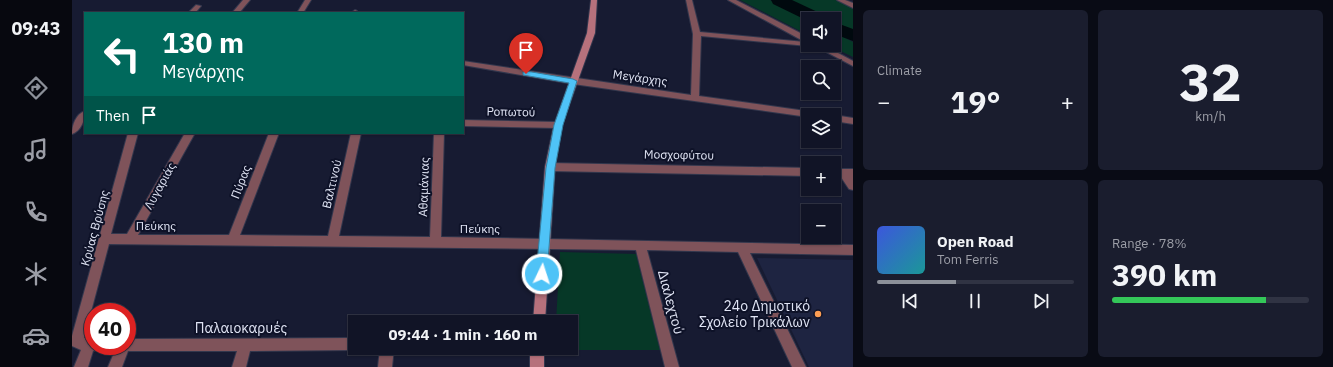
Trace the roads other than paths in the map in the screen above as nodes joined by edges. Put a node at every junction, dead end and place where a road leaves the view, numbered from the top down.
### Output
1 (247, 0) edge
2 (308, 0) edge
3 (594, 0) edge
4 (689, 0) edge
5 (731, 0) edge
6 (840, 0) edge
7 (198, 6) dead end
8 (853, 6) edge
9 (192, 12) edge
10 (236, 12) edge
11 (301, 12) edge
12 (697, 34) junction
13 (801, 36) edge
14 (801, 43) edge
15 (830, 52) edge
16 (464, 63) edge
17 (853, 64) edge
18 (573, 81) junction
19 (695, 98) junction
20 (801, 113) edge
21 (84, 115) edge
22 (841, 119) edge
23 (853, 120) edge
24 (464, 123) edge
25 (558, 125) junction
26 (72, 131) edge
27 (133, 134) edge
28 (189, 134) edge
29 (274, 134) edge
30 (356, 134) edge
31 (439, 134) edge
32 (550, 168) junction
33 (801, 172) edge
34 (844, 173) edge
35 (853, 186) edge
36 (106, 239) junction
37 (130, 239) junction
38 (233, 240) junction
39 (332, 241) junction
40 (435, 242) junction
41 (544, 243) junction
42 (640, 245) junction
43 (742, 248) junction
44 (853, 250) edge
45 (88, 303) edge
46 (539, 315) edge
47 (84, 317) edge
48 (84, 344) edge
49 (246, 344) junction
50 (348, 344) edge
51 (136, 345) edge
52 (86, 355) edge
53 (120, 355) edge
54 (386, 355) edge
55 (537, 355) edge
56 (81, 367) edge
57 (115, 367) edge
58 (239, 367) edge
59 (385, 367) edge
60 (537, 367) edge
61 (672, 367) edge
62 (800, 367) edge

1 - 10 street
2 - 11 street
3 - 18 street
4 - 12 street
5 - 13 street
6 - 8 street
7 - 9 street
12 - 14 street
12 - 19 street
15 - 17 street
16 - 18 street, Μεγάρχης
18 - 19 street, Μεγάρχης
18 - 25 street
19 - 20 street, Μεγάρχης
21 - 26 street
22 - 23 street
24 - 25 street, Ροπωτού
25 - 32 street
27 - 36 street, Κρύας Βρύσης
28 - 37 street, Λυγαριάς
29 - 38 street, Πύρας
30 - 39 street, Βαλτινού
31 - 40 street, Αθαμάνιας
32 - 33 street, Μοσχοφύτου
32 - 41 street
34 - 35 street
36 - 37 street, Πεύκης
36 - 45 street, Κρύας Βρύσης
37 - 38 street, Πεύκης
38 - 39 street, Πεύκης
39 - 40 street, Πεύκης
40 - 41 street, Πεύκης
41 - 42 street, Πεύκης
41 - 46 street
42 - 43 street, Πεύκης
42 - 61 street, Διαλεχτού
43 - 44 street, Πεύκης
43 - 62 street
47 - 48 street, Κρύας Βρύσης
49 - 50 street, Παλαιοκαρυές
49 - 51 street, Παλαιοκαρυές
49 - 58 street
52 - 56 street
53 - 57 street
54 - 59 street
55 - 60 street

